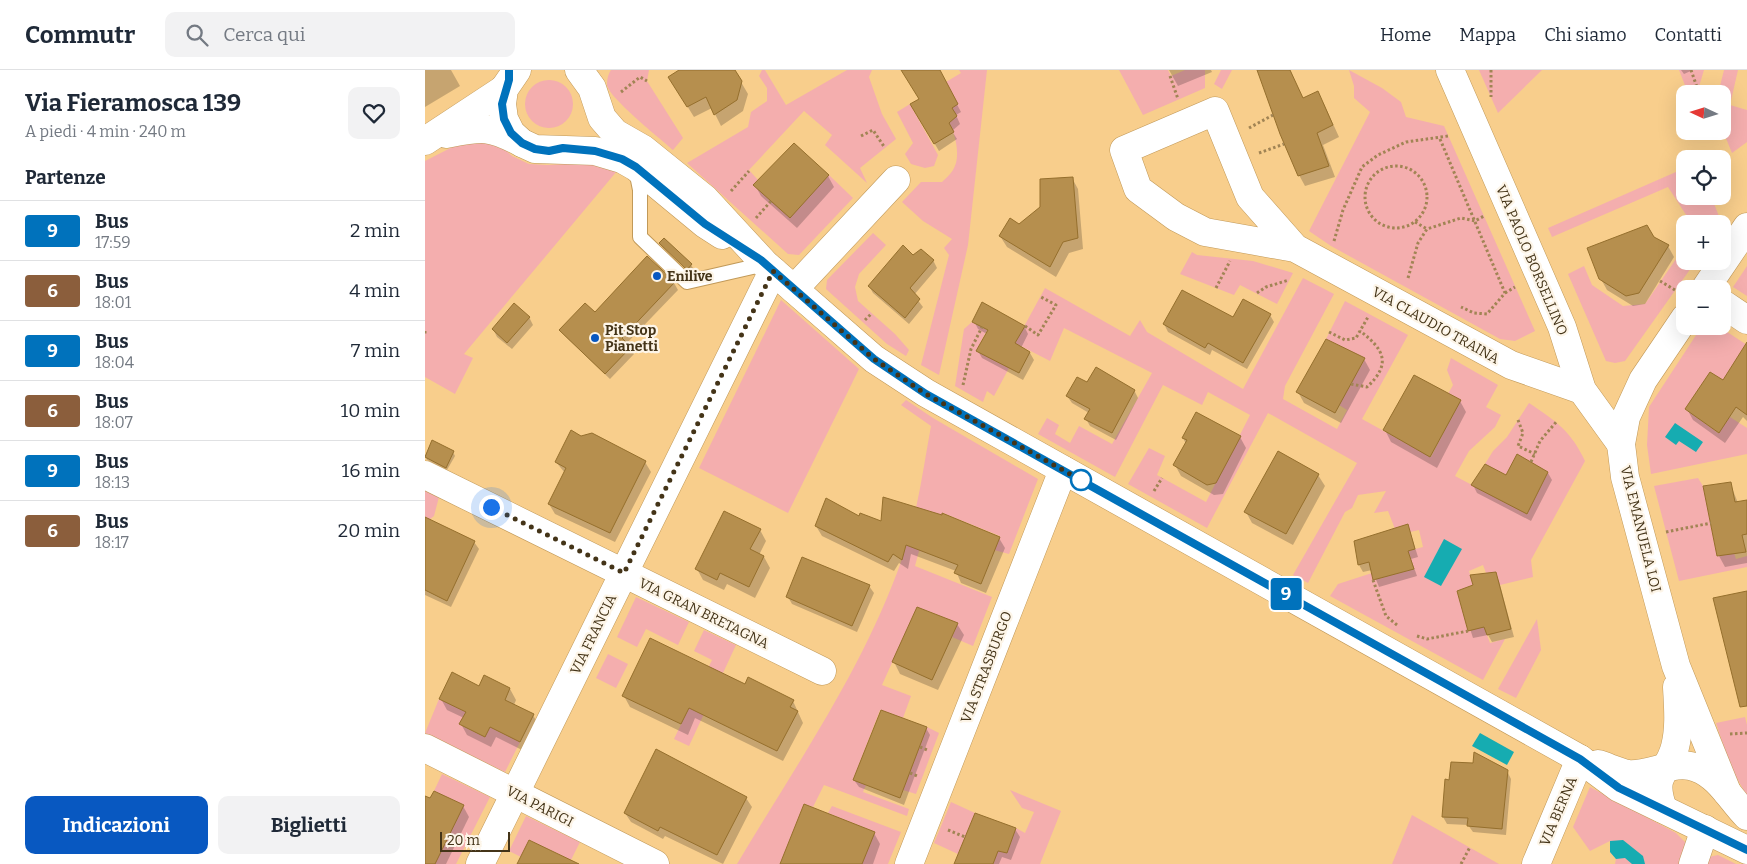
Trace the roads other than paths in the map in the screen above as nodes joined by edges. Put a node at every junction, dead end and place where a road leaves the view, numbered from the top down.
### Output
1 (1450, 70) edge
2 (510, 77) edge
3 (594, 84) edge
4 (430, 138) edge
5 (522, 143) junction
6 (563, 148) junction
7 (636, 167) junction
8 (896, 180) dead end
9 (1747, 227) edge
10 (1295, 248) junction
11 (767, 265) junction
12 (1711, 280) edge
13 (794, 289) junction
14 (1731, 309) edge
15 (1747, 320) edge
16 (1676, 331) edge
17 (1582, 390) junction
18 (1621, 444) junction
19 (1063, 470) junction
20 (425, 475) edge
21 (624, 573) junction
22 (1676, 666) junction
23 (822, 671) dead end
24 (425, 748) edge
25 (1580, 759) junction
26 (1662, 770) junction
27 (1727, 792) junction
28 (515, 794) junction
29 (1663, 809) junction
30 (1747, 816) edge
31 (1705, 829) junction
32 (1747, 850) edge
33 (480, 864) edge
34 (655, 864) edge
35 (909, 864) edge
36 (1536, 864) edge
37 (1693, 864) edge

1 - 17 street, VIA PAOLO BORSELLINO
2 - 4 street
2 - 5 street
3 - 6 street
3 - 11 street
4 - 5 street
5 - 6 street
6 - 7 street
7 - 11 street
7 - 11 lane
8 - 13 street
9 - 12 street
10 - 10 street, VIA CLAUDIO TRAINA
10 - 17 street, VIA CLAUDIO TRAINA
11 - 13 street
11 - 21 street, VIA FRANCIA
13 - 19 street
14 - 15 street
16 - 18 street, VIA EMANUELA LOI
17 - 18 street, VIA PAOLO BORSELLINO
18 - 22 street, VIA EMANUELA LOI
19 - 25 street
19 - 35 street, VIA STRASBURGO
20 - 21 street, VIA GRAN BRETAGNA
21 - 23 street, VIA GRAN BRETAGNA
21 - 28 street, VIA FRANCIA
22 - 26 street
22 - 27 street
24 - 28 street, VIA PARIGI
25 - 26 street
25 - 29 street
25 - 36 street, VIA BERNA
26 - 27 street
26 - 29 street
27 - 30 street
28 - 33 street, VIA FRANCIA
28 - 34 street, VIA PARIGI
29 - 31 street
31 - 32 street
31 - 37 street

